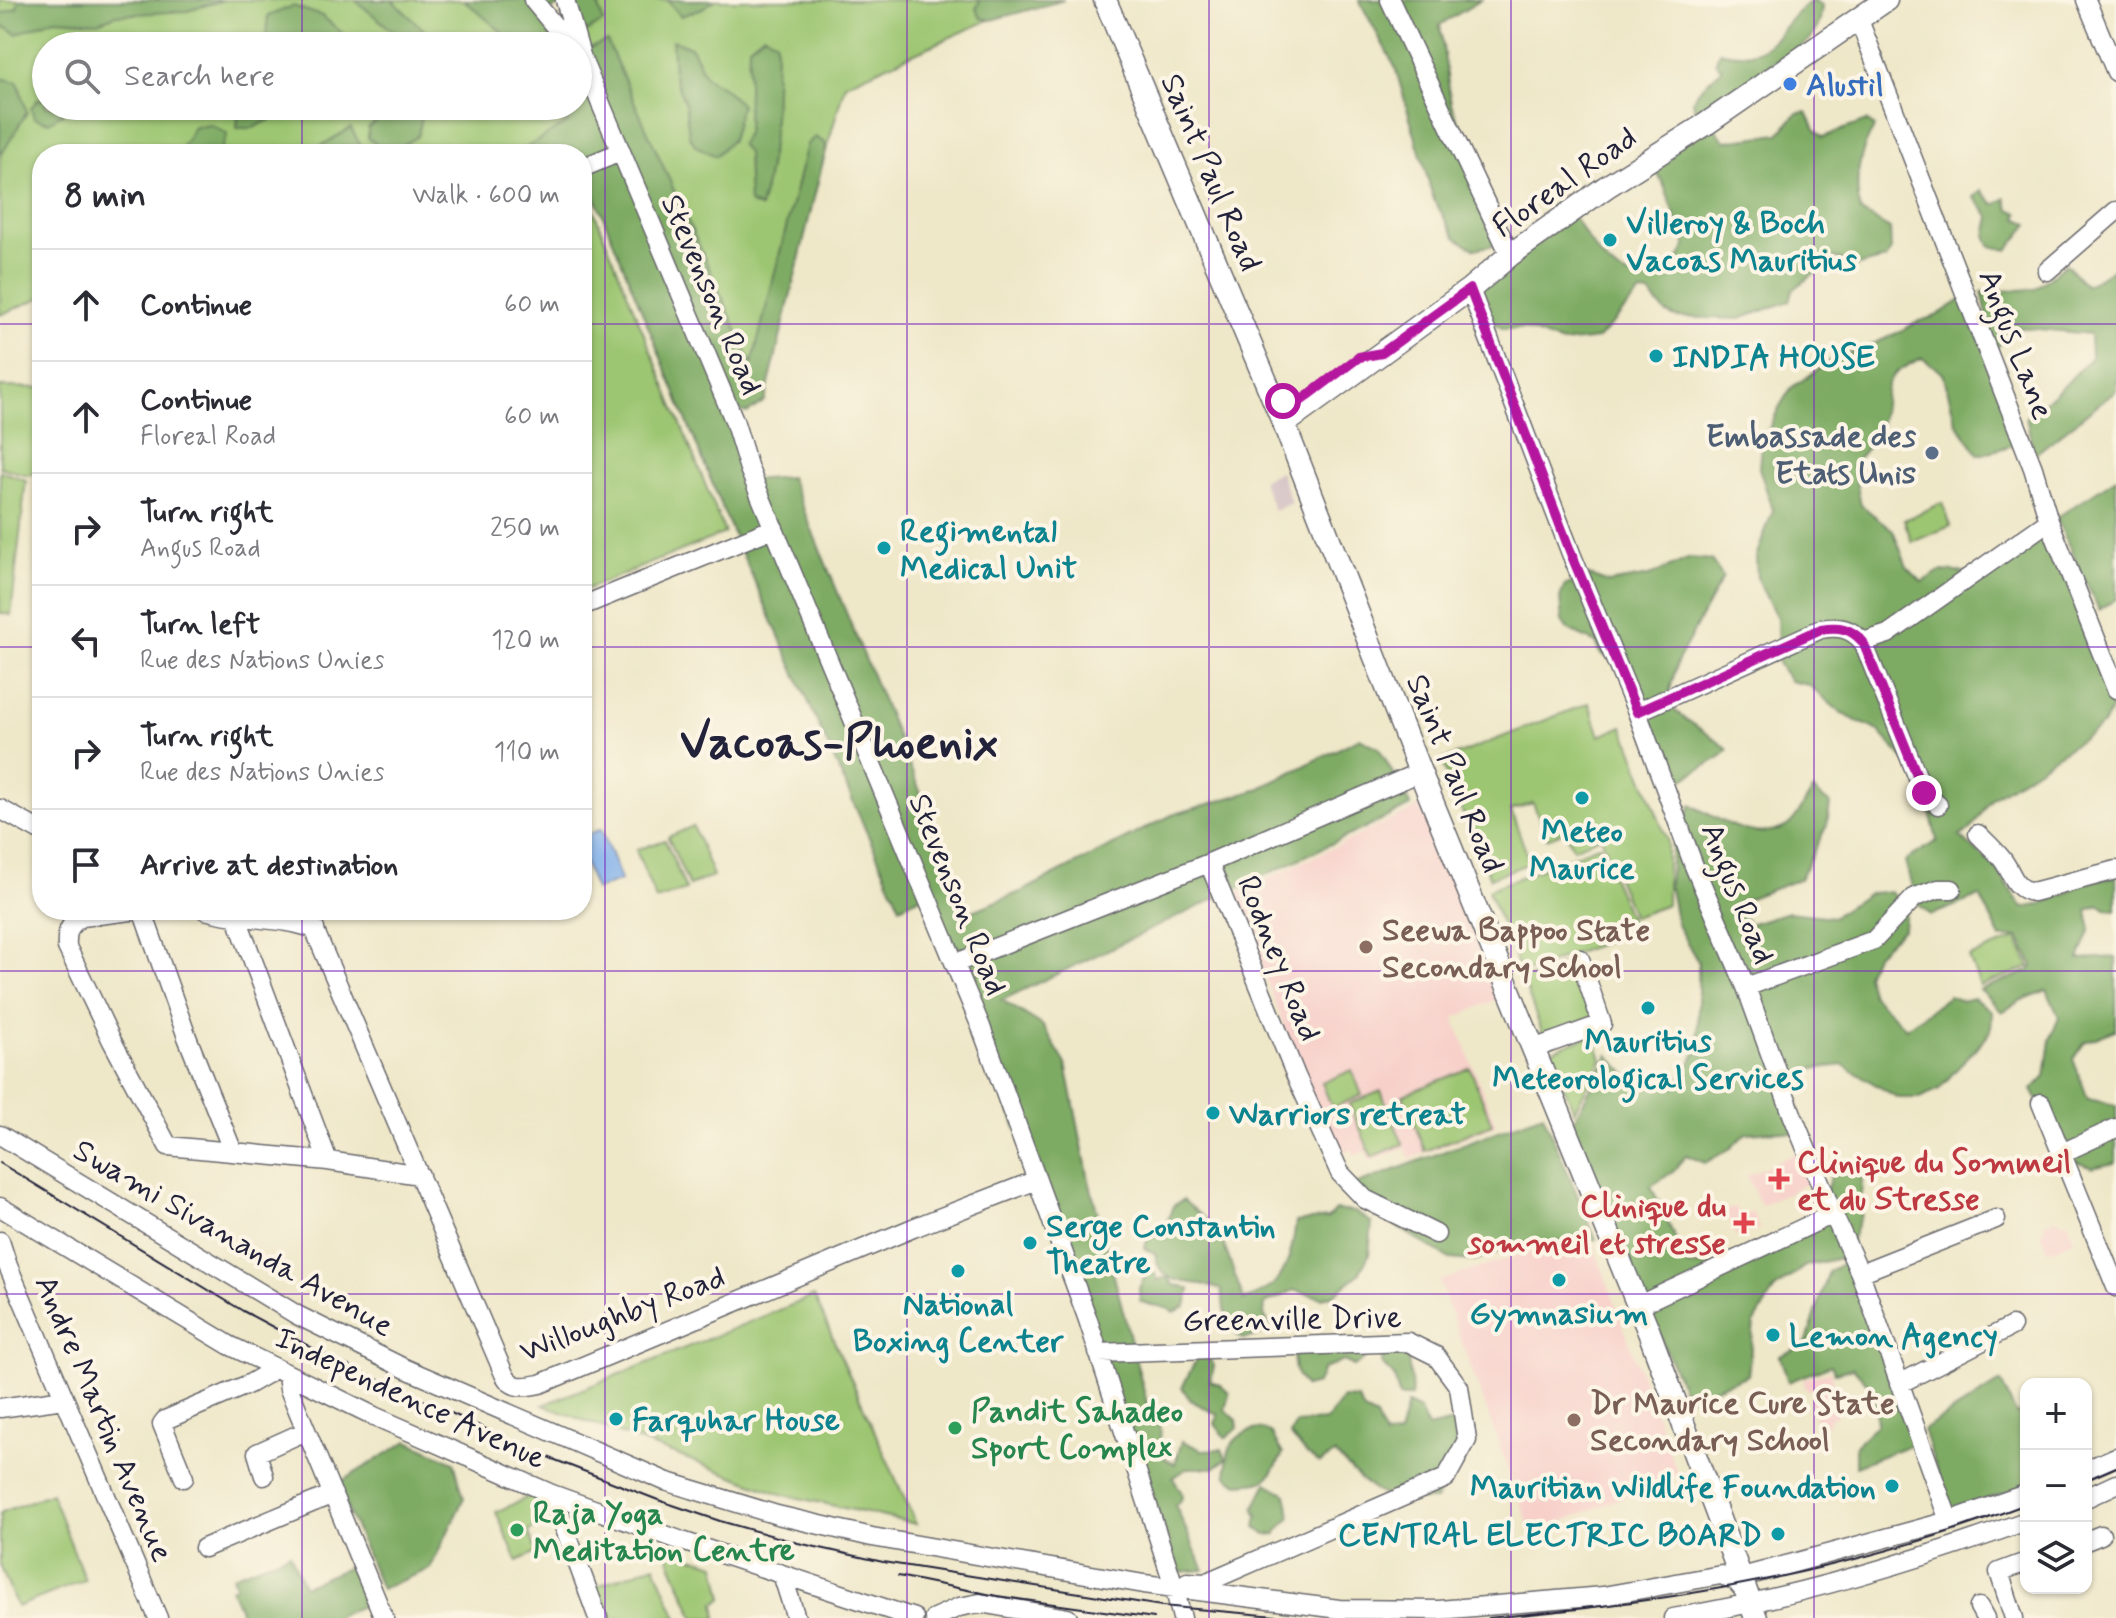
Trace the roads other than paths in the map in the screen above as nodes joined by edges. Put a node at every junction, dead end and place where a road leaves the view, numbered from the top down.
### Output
1 (533, 0) edge
2 (565, 0) edge
3 (1105, 0) edge
4 (1390, 0) edge
5 (1886, 0) edge
6 (2086, 0) edge
7 (1859, 20) junction
8 (560, 32) edge
9 (572, 32) edge
10 (2116, 72) edge
11 (592, 88) edge
12 (620, 152) junction
13 (592, 164) edge
14 (2116, 211) edge
15 (1510, 255) junction
16 (2047, 271) dead end
17 (1470, 289) junction
18 (1248, 337) junction
19 (1382, 353) junction
20 (1284, 424) junction
21 (2049, 521) junction
22 (774, 528) junction
23 (592, 602) edge
24 (1863, 642) junction
25 (2111, 664) edge
26 (2116, 689) edge
27 (1637, 712) junction
28 (1420, 772) junction
29 (1938, 805) dead end
30 (0, 809) edge
31 (32, 827) edge
32 (1978, 834) dead end
33 (1209, 863) junction
34 (2116, 870) edge
35 (1952, 889) dead end
36 (76, 920) edge
37 (144, 920) edge
38 (238, 920) edge
39 (263, 920) edge
40 (311, 920) edge
41 (315, 929) junction
42 (1580, 959) dead end
43 (956, 963) junction
44 (1746, 987) junction
45 (1533, 1049) junction
46 (2041, 1103) dead end
47 (2116, 1128) edge
48 (0, 1135) edge
49 (233, 1152) junction
50 (2062, 1153) junction
51 (328, 1161) junction
52 (420, 1175) junction
53 (1037, 1180) junction
54 (0, 1207) edge
55 (1833, 1214) junction
56 (1996, 1219) dead end
57 (1436, 1234) dead end
58 (0, 1241) edge
59 (4, 1267) edge
60 (1860, 1273) junction
61 (2116, 1287) edge
62 (1637, 1306) junction
63 (2012, 1326) dead end
64 (1098, 1353) junction
65 (281, 1372) junction
66 (1899, 1384) junction
67 (64, 1399) junction
68 (0, 1408) edge
69 (306, 1431) junction
70 (2116, 1457) edge
71 (2092, 1467) edge
72 (264, 1476) dead end
73 (184, 1478) dead end
74 (2116, 1484) edge
75 (333, 1494) junction
76 (552, 1494) junction
77 (2092, 1495) edge
78 (2020, 1496) edge
79 (1949, 1521) junction
80 (2023, 1522) edge
81 (204, 1548) dead end
82 (2020, 1564) edge
83 (782, 1574) junction
84 (1731, 1576) junction
85 (1174, 1585) junction
86 (1753, 1611) edge
87 (882, 1612) edge
88 (158, 1618) edge
89 (384, 1618) edge
90 (598, 1618) edge
91 (796, 1618) edge
92 (914, 1618) edge
93 (934, 1618) edge
94 (1068, 1618) edge
95 (1182, 1618) edge
96 (1193, 1618) edge
97 (1673, 1618) edge
98 (2014, 1618) edge

1 - 8 street, Stevenson Road
2 - 9 street, Stevenson Road
3 - 18 main road, Saint Paul Road
4 - 15 street
5 - 7 main road, Floreal Road
6 - 10 street
7 - 15 main road, Floreal Road
7 - 21 street, Angus Lane
11 - 12 street, Stevenson Road
12 - 13 street
12 - 22 street, Stevenson Road
14 - 16 street
15 - 17 main road, Floreal Road
17 - 19 main road, Floreal Road
17 - 27 street, Angus Road
18 - 19 street
18 - 20 main road, Saint Paul Road
19 - 20 main road, Floreal Road
20 - 28 main road, Saint Paul Road
21 - 24 street
21 - 25 street, Angus Lane
22 - 23 street
22 - 43 street, Stevenson Road
24 - 27 street
24 - 29 street
25 - 26 street, Angus Lane
27 - 44 street, Angus Road
28 - 33 street
28 - 45 main road, Saint Paul Road
30 - 31 street
32 - 34 street
33 - 43 street
33 - 57 street, Rodney Road
35 - 44 street
36 - 49 street
37 - 49 street
38 - 51 street
39 - 41 street
40 - 41 street, Willoughby Road
41 - 52 street, Willoughby Road
42 - 45 street
43 - 53 street, Stevenson Road
44 - 55 street, Angus Road
45 - 62 main road, Saint Paul Road
46 - 50 street
47 - 50 street
48 - 85 street, Swami Sivananda Avenue
49 - 51 street
50 - 61 street
51 - 52 street
52 - 53 street, Willoughby Road
53 - 64 street, Stevenson Road
54 - 65 street, Independence Avenue
55 - 60 street, Angus Road
55 - 62 street
56 - 60 street
58 - 59 street, Andre Martin Avenue
59 - 67 street, Andre Martin Avenue
60 - 66 street, Angus Road
62 - 84 main road, Saint Paul Road
63 - 66 street
64 - 85 street, Stevenson Road
64 - 85 street, Greenville Drive
65 - 69 street
65 - 73 street
65 - 76 street, Independence Avenue
66 - 79 street, Angus Road
67 - 68 street
67 - 88 street, Andre Martin Avenue
69 - 72 street
69 - 75 street
70 - 71 street
74 - 77 street
75 - 81 street
75 - 89 street
76 - 83 street, Independence Avenue
76 - 90 street
78 - 79 street
79 - 84 street
80 - 86 street
82 - 98 street
83 - 87 street, Independence Avenue
83 - 91 street
84 - 85 street
84 - 86 main road, Saint Paul Road
85 - 95 street
85 - 96 street
86 - 97 street
87 - 92 street, Independence Avenue
93 - 94 street

